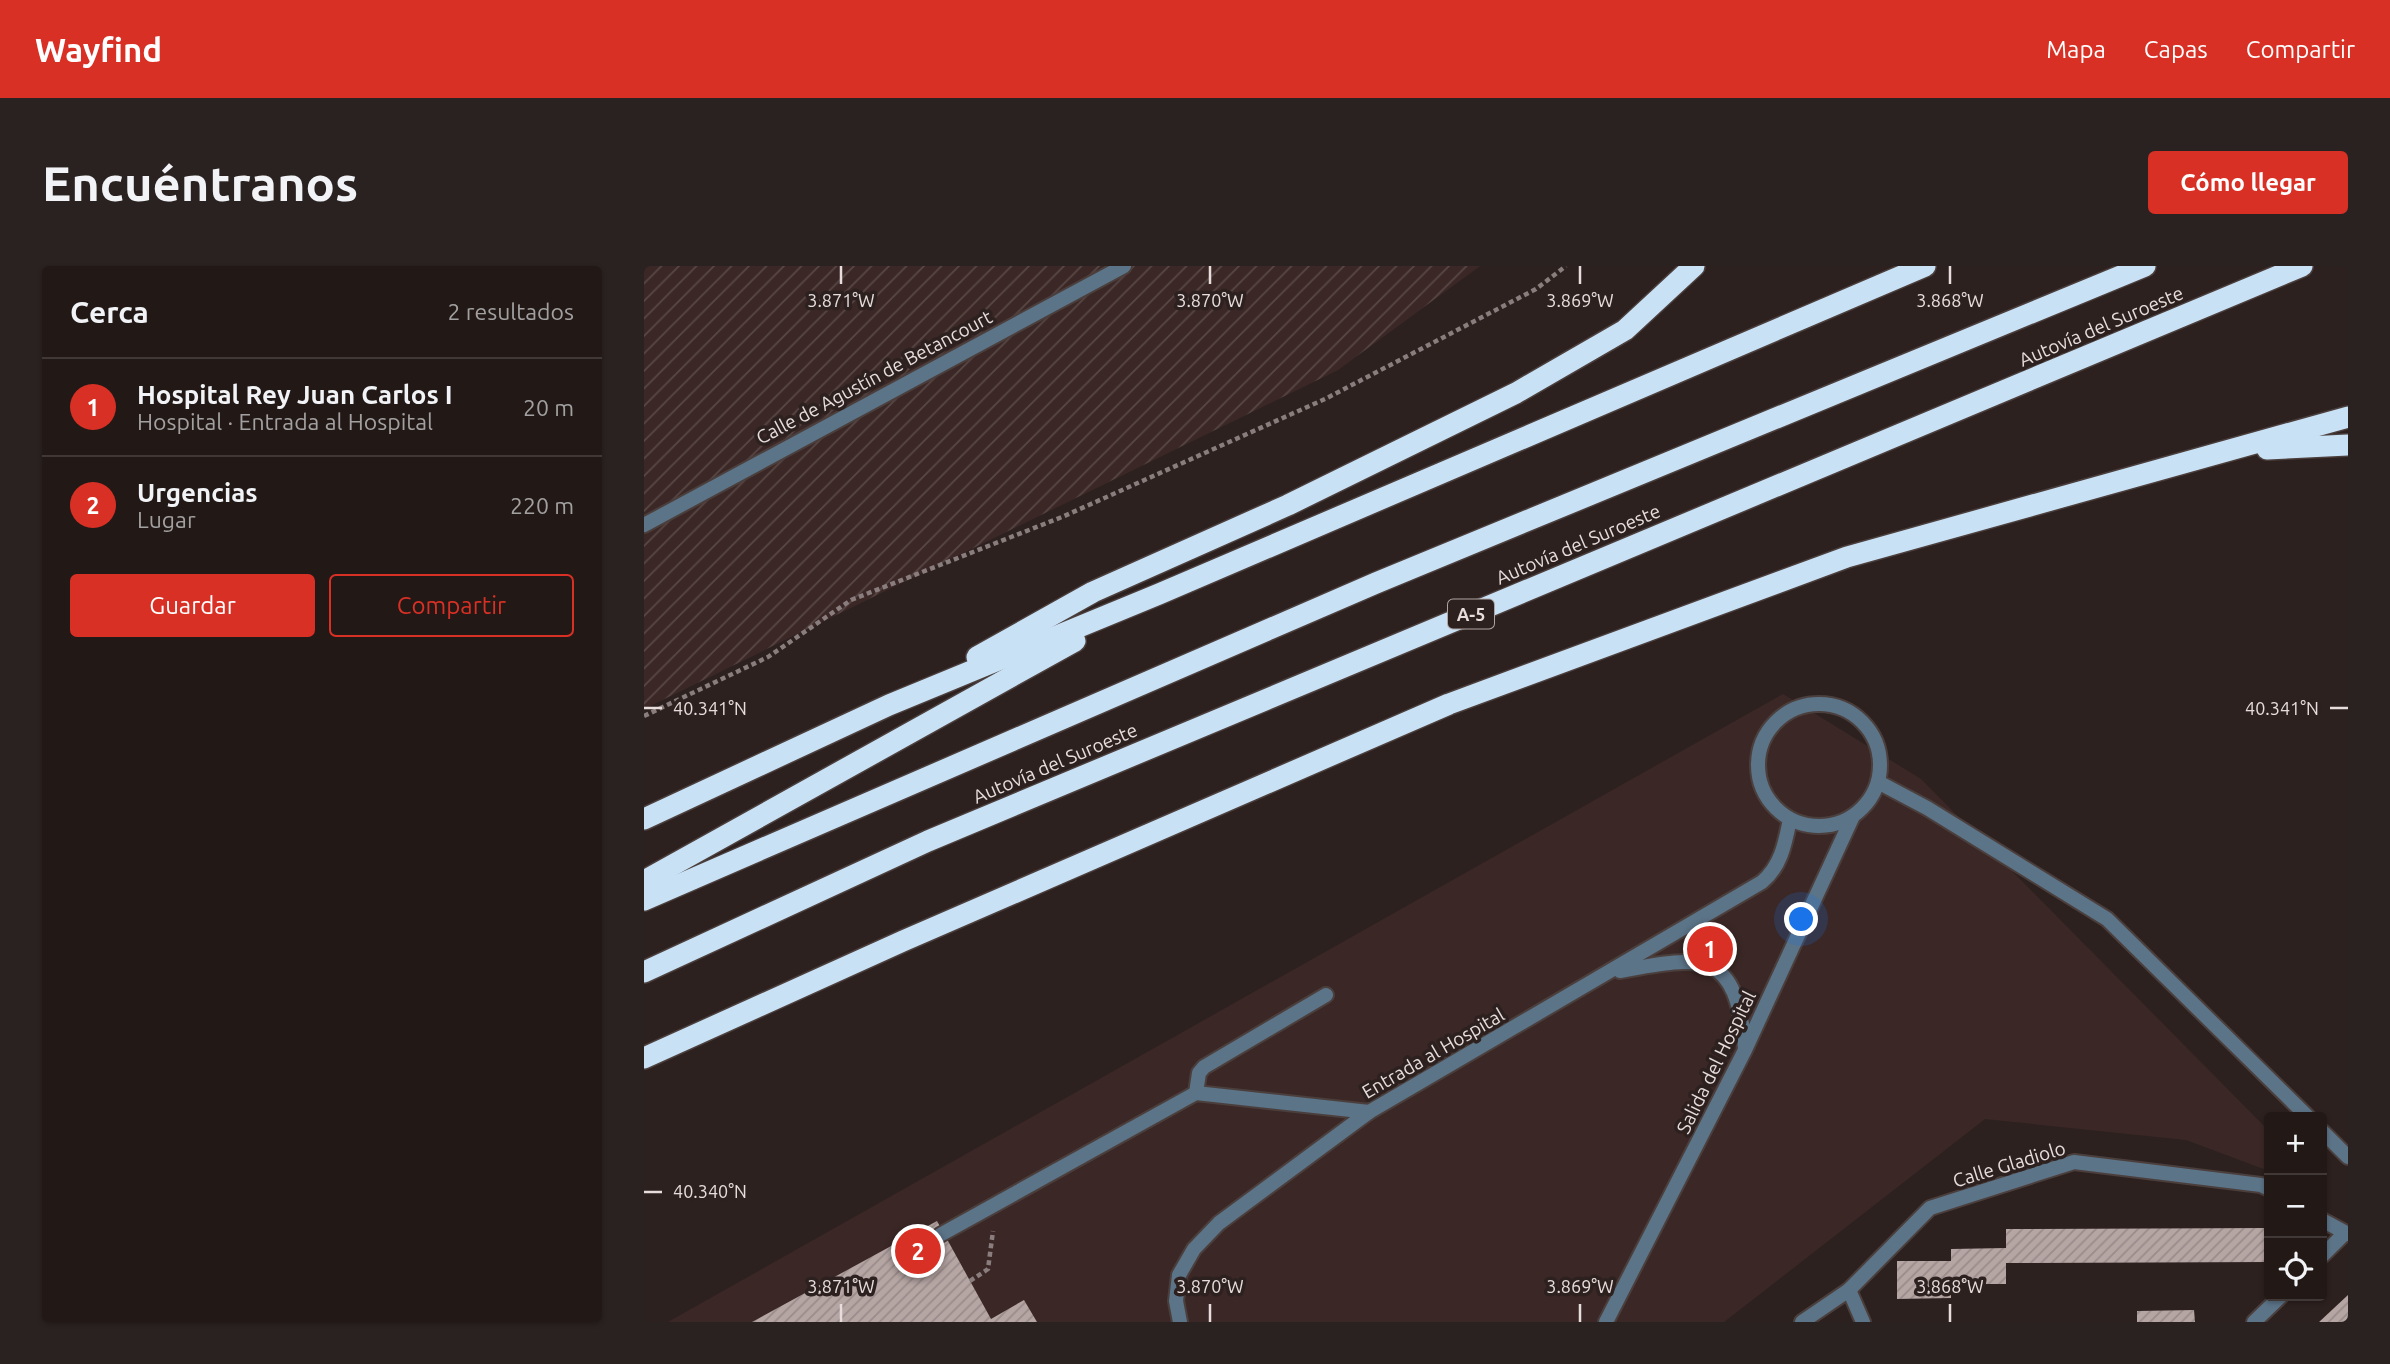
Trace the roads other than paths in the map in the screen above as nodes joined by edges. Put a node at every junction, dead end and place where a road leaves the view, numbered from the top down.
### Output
1 (1124, 266) edge
2 (1694, 266) edge
3 (1924, 266) edge
4 (2145, 266) edge
5 (2302, 266) edge
6 (2348, 418) edge
7 (2348, 445) edge
8 (2226, 451) junction
9 (644, 525) edge
10 (1159, 594) junction
11 (889, 705) junction
12 (1878, 782) junction
13 (1853, 816) junction
14 (644, 819) edge
15 (1790, 819) junction
16 (644, 881) edge
17 (644, 900) edge
18 (644, 972) edge
19 (1608, 973) junction
20 (1326, 995) dead end
21 (1745, 1050) junction
22 (644, 1058) edge
23 (1196, 1093) junction
24 (1369, 1112) junction
25 (2303, 1112) edge
26 (2327, 1136) edge
27 (2348, 1157) edge
28 (2264, 1186) edge
29 (2327, 1223) edge
30 (2346, 1234) edge
31 (940, 1235) dead end
32 (2327, 1251) edge
33 (1849, 1290) junction
34 (2276, 1301) edge
35 (1180, 1322) edge
36 (1606, 1322) edge
37 (1802, 1322) edge
38 (1863, 1322) edge
39 (2254, 1322) edge

1 - 9 street, Calle de Agustín de Betancourt
2 - 11 highway
3 - 10 highway
4 - 17 highway, Autovía del Suroeste
5 - 18 highway, Autovía del Suroeste / A-5
6 - 8 highway
7 - 8 highway
8 - 22 highway
10 - 11 highway
10 - 16 highway
11 - 14 highway
12 - 13 street
12 - 15 street
12 - 25 street
13 - 15 street
13 - 21 street, Salida del Hospital
15 - 19 street, Entrada al Hospital
19 - 21 street
19 - 24 street, Entrada al Hospital
20 - 23 street
21 - 36 street, Salida del Hospital
23 - 24 street
23 - 31 street
24 - 35 street, Entrada al Hospital
26 - 27 street
28 - 33 street, Calle Gladiolo
29 - 30 street
30 - 32 street
33 - 37 street, Calle Gladiolo
33 - 38 street
34 - 39 street

